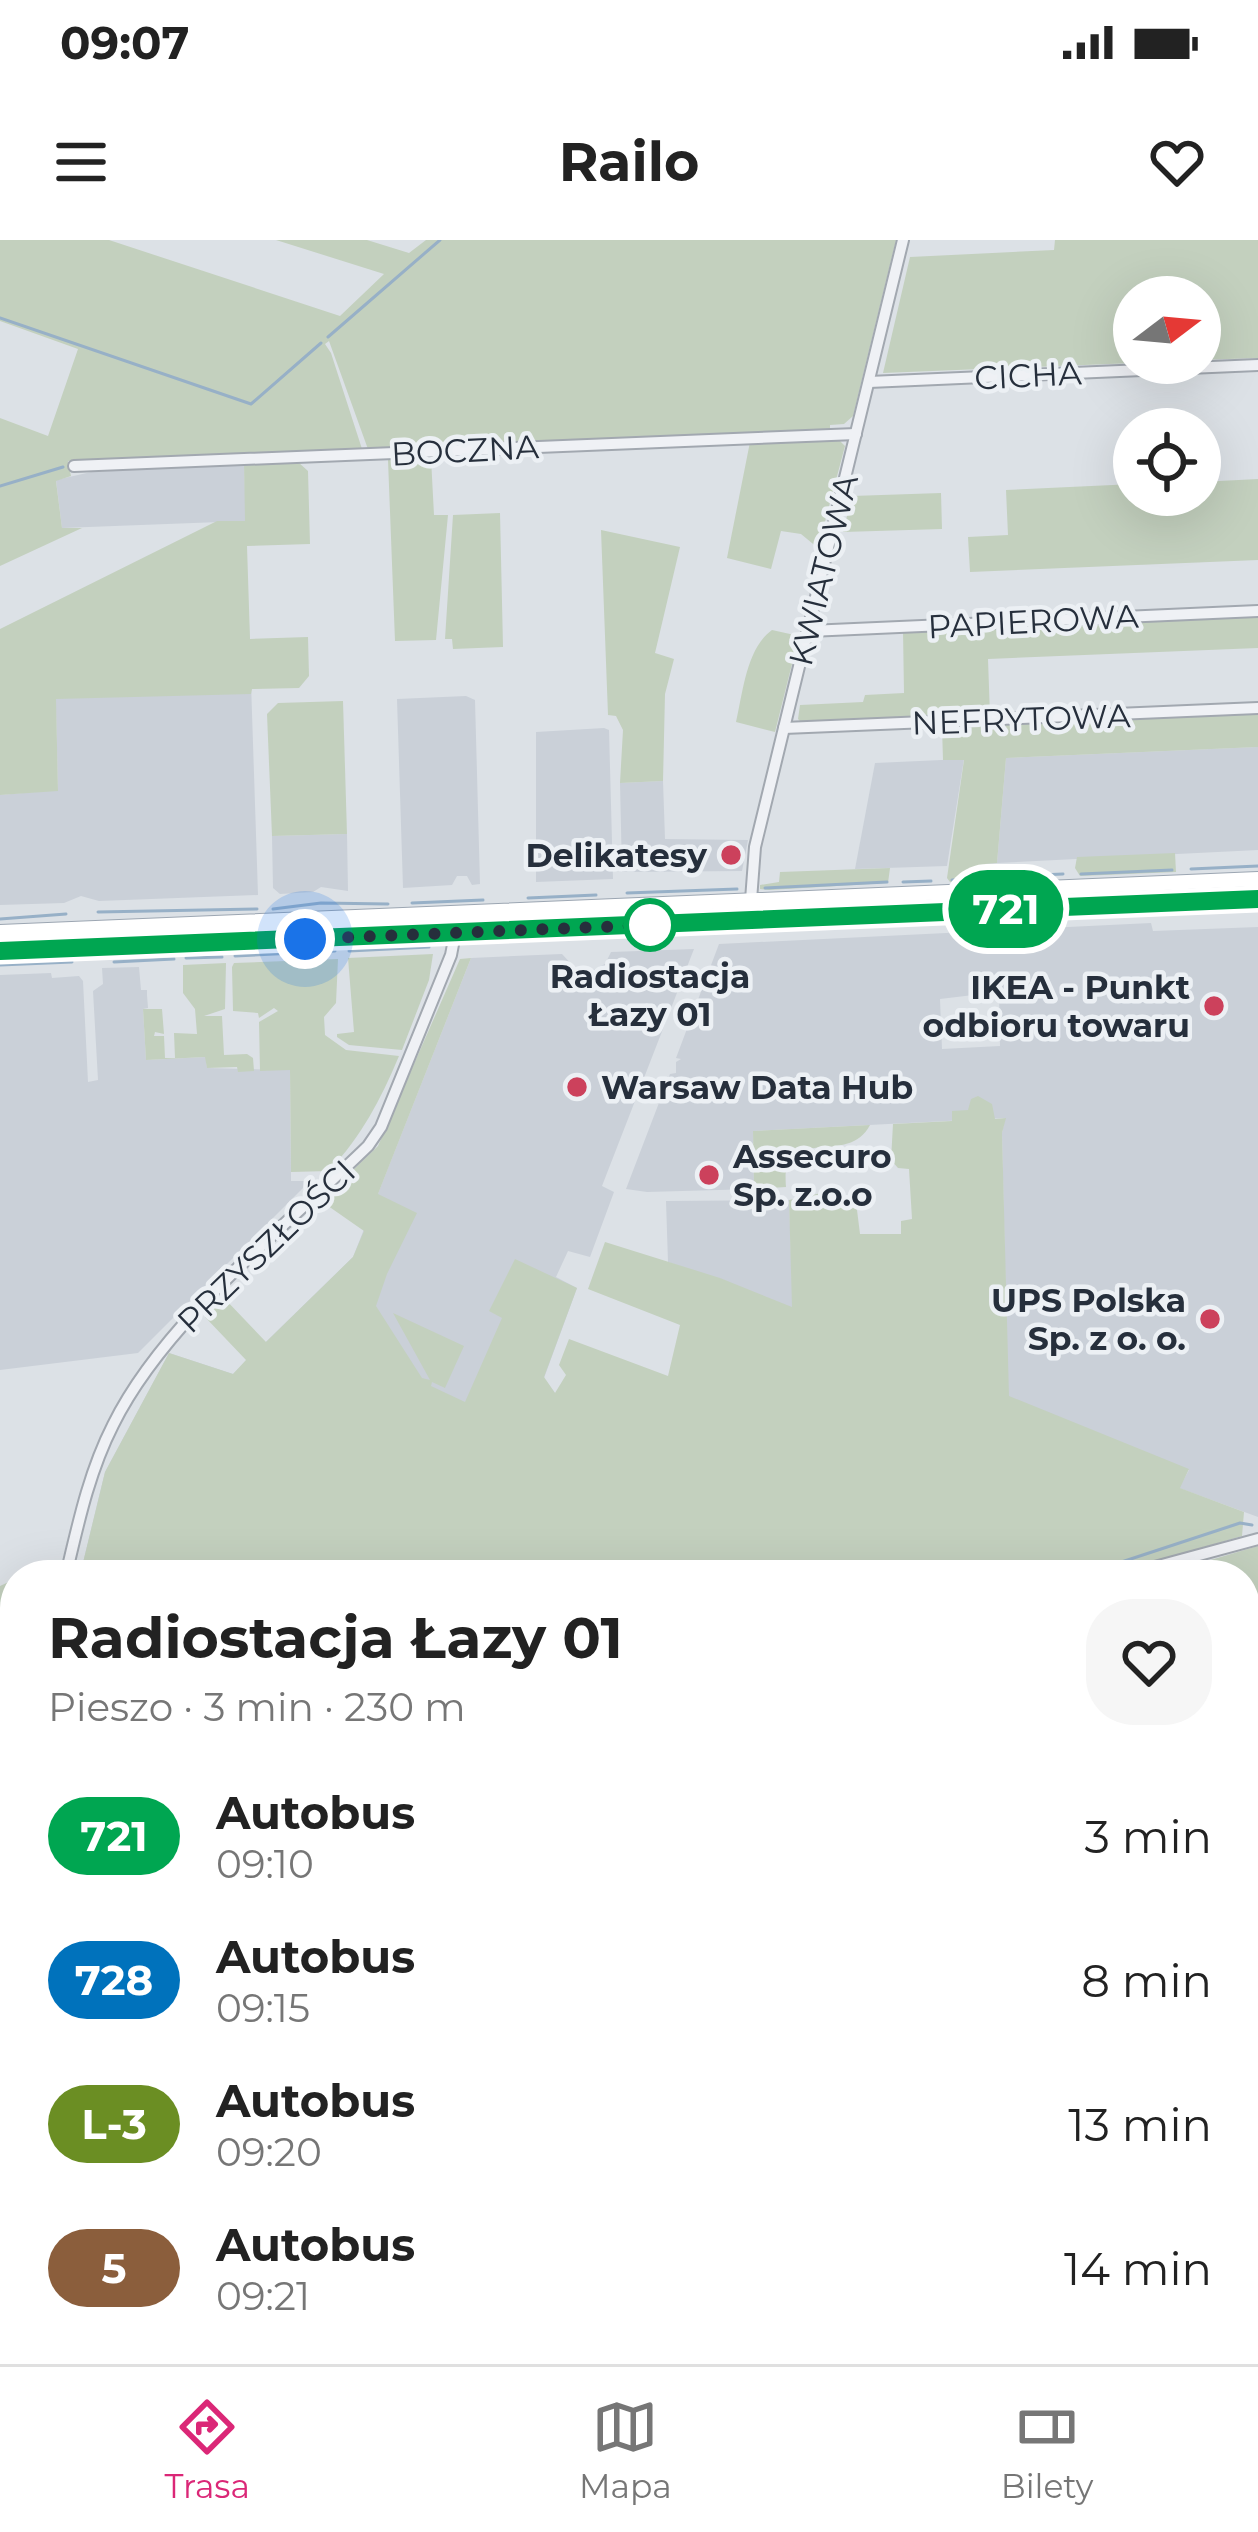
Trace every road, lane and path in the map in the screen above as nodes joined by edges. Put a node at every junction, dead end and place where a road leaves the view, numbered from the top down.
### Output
1 (903, 240) edge
2 (1258, 364) edge
3 (869, 382) junction
4 (856, 434) junction
5 (74, 466) dead end
6 (1258, 611) edge
7 (808, 631) junction
8 (1258, 708) edge
9 (784, 728) junction
10 (1258, 879) edge
11 (1258, 899) edge
12 (751, 900) junction
13 (459, 913) junction
14 (0, 932) edge
15 (458, 933) junction
16 (0, 952) edge
17 (1258, 1539) edge
18 (70, 1560) edge
19 (1180, 1560) edge

1 - 3 street, KWIATOWA
2 - 3 street, CICHA
3 - 4 street, KWIATOWA
4 - 5 street, BOCZNA
4 - 7 street, KWIATOWA
6 - 7 street, PAPIEROWA
7 - 9 street, KWIATOWA
8 - 9 street, NEFRYTOWA
9 - 12 street, KWIATOWA
10 - 12 main road
11 - 15 main road
12 - 13 main road
13 - 14 main road
13 - 15 street, PRZYSZŁOŚCI
15 - 16 main road
15 - 18 street, PRZYSZŁOŚCI
17 - 19 street

